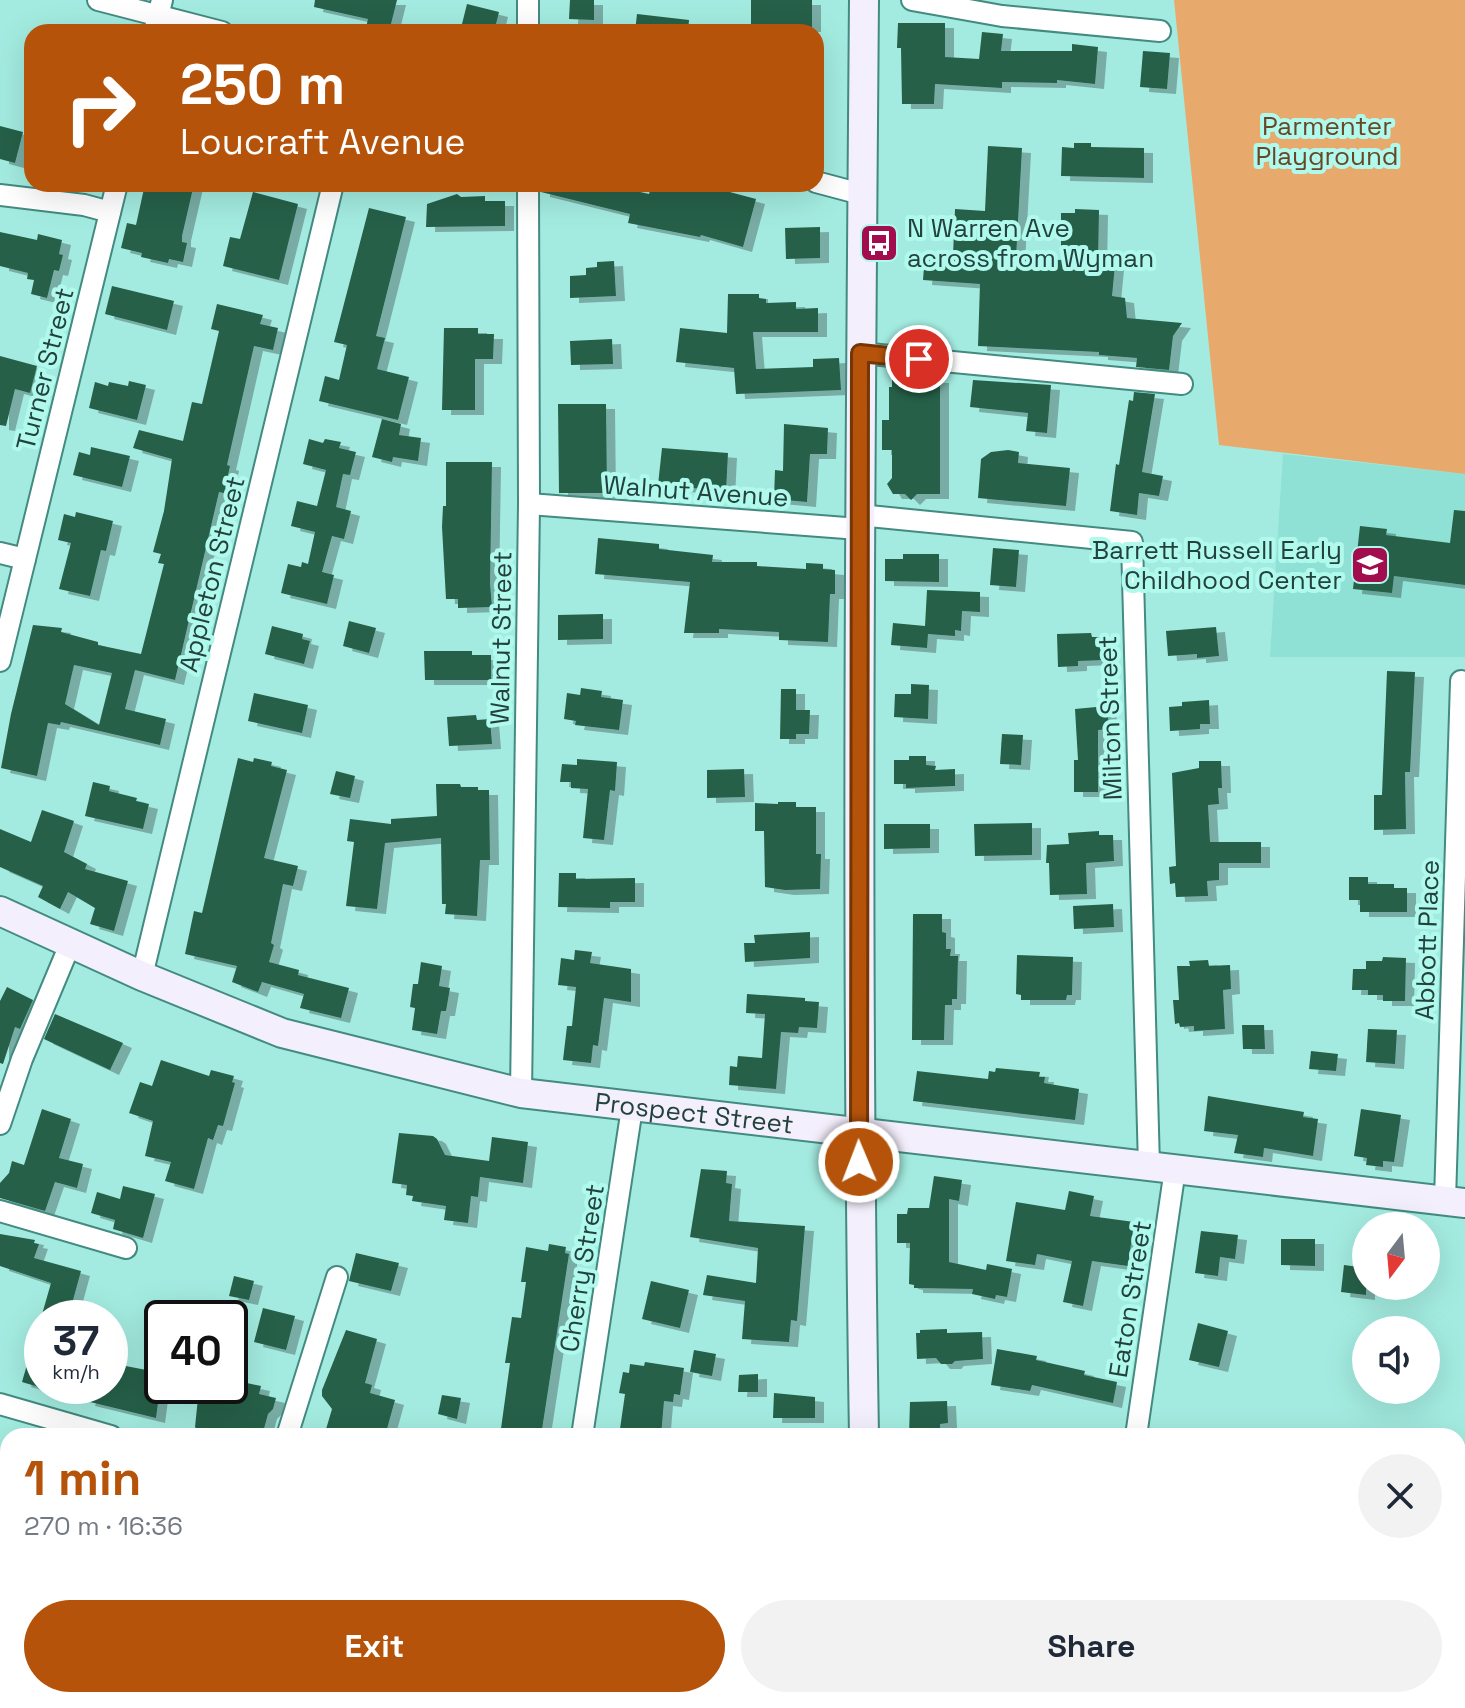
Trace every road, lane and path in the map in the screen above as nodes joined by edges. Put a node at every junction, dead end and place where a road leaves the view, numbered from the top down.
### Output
1 (98, 0) edge
2 (528, 0) edge
3 (864, 0) edge
4 (912, 0) edge
5 (158, 16) edge
6 (190, 24) edge
7 (528, 24) edge
8 (1160, 31) dead end
9 (824, 184) edge
10 (115, 192) edge
11 (331, 192) edge
12 (528, 192) edge
13 (861, 194) junction
14 (0, 195) edge
15 (110, 212) junction
16 (860, 353) junction
17 (1182, 384) dead end
18 (529, 504) junction
19 (859, 522) junction
20 (0, 553) edge
21 (25, 559) junction
22 (0, 661) edge
23 (1461, 681) dead end
24 (0, 911) edge
25 (71, 942) junction
26 (142, 976) junction
27 (521, 1093) junction
28 (632, 1108) junction
29 (0, 1124) edge
30 (859, 1132) junction
31 (1162, 1167) junction
32 (1455, 1202) edge
33 (0, 1211) edge
34 (126, 1248) dead end
35 (337, 1277) dead end
36 (0, 1404) edge
37 (83, 1428) edge
38 (290, 1428) edge
39 (583, 1428) edge
40 (864, 1428) edge
41 (1137, 1428) edge

1 - 5 street
2 - 7 street
3 - 13 street
4 - 8 street
5 - 6 street
9 - 13 street
10 - 15 street, Turner Street
11 - 26 street, Appleton Street
12 - 18 street, Walnut Street
13 - 16 street
14 - 15 street
15 - 21 street, Turner Street
16 - 17 street
16 - 19 street
18 - 19 street, Walnut Avenue
18 - 27 street, Walnut Street
19 - 30 street
19 - 31 street, Milton Street
20 - 21 street
21 - 22 street, Turner Street
23 - 32 street, Abbott Place
24 - 25 street, Prospect Street
25 - 26 street, Prospect Street
25 - 29 street
26 - 27 street, Prospect Street
27 - 28 street, Prospect Street
28 - 30 street, Prospect Street
28 - 39 street, Cherry Street
30 - 31 street, Prospect Street
30 - 40 street
31 - 32 street, Prospect Street
31 - 41 street, Eaton Street
33 - 34 street
35 - 38 street
36 - 37 street

